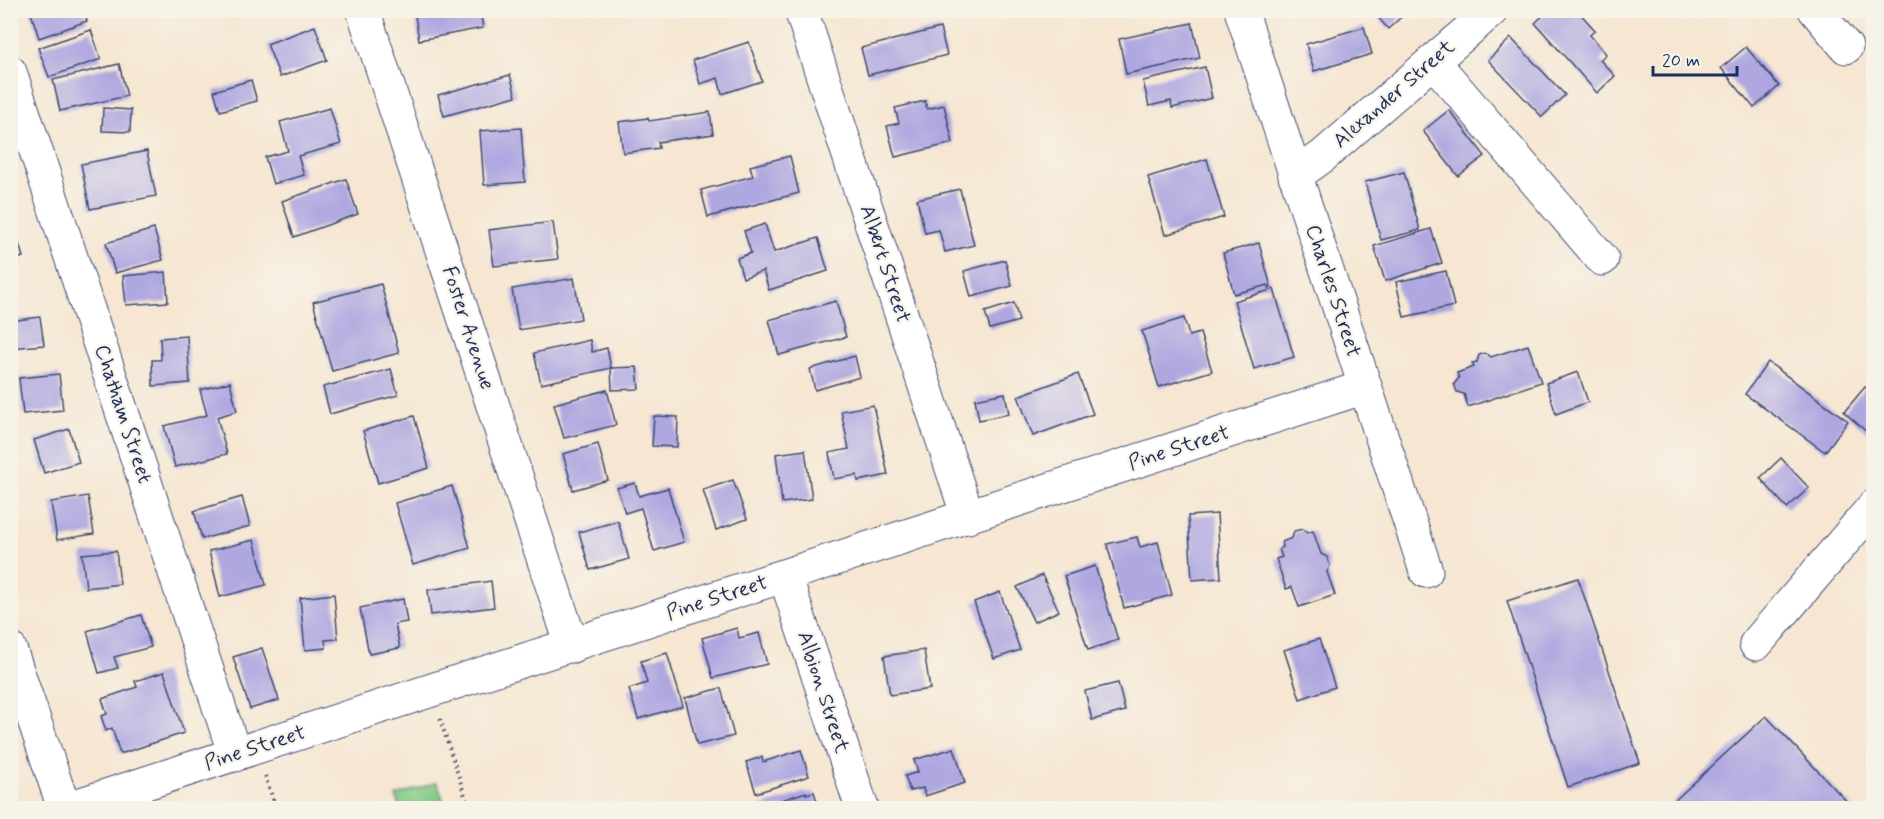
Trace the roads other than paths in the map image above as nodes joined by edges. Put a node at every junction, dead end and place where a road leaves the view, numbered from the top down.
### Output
1 (363, 10) edge
2 (801, 10) edge
3 (1241, 10) edge
4 (1492, 10) edge
5 (1815, 10) edge
6 (1846, 47) dead end
7 (1433, 61) junction
8 (10, 72) edge
9 (1295, 176) junction
10 (1602, 259) dead end
11 (1365, 387) junction
12 (1874, 506) edge
13 (968, 517) junction
14 (1426, 571) dead end
15 (785, 576) junction
16 (1756, 644) dead end
17 (572, 646) junction
18 (10, 649) edge
19 (235, 755) junction
20 (64, 808) edge
21 (69, 808) edge
22 (862, 808) edge

1 - 17 street, Foster Avenue
2 - 13 street, Albert Street
3 - 9 street, Charles Street
4 - 7 street, Alexander Street
5 - 6 street
7 - 9 street, Alexander Street
7 - 10 street
8 - 19 street, Chatham Street
9 - 11 street, Charles Street
11 - 13 street, Pine Street
11 - 14 street, Charles Street
12 - 16 street
13 - 15 street, Pine Street
15 - 17 street, Pine Street
15 - 22 street, Albion Street
17 - 19 street, Pine Street
18 - 20 street
19 - 21 street, Pine Street

